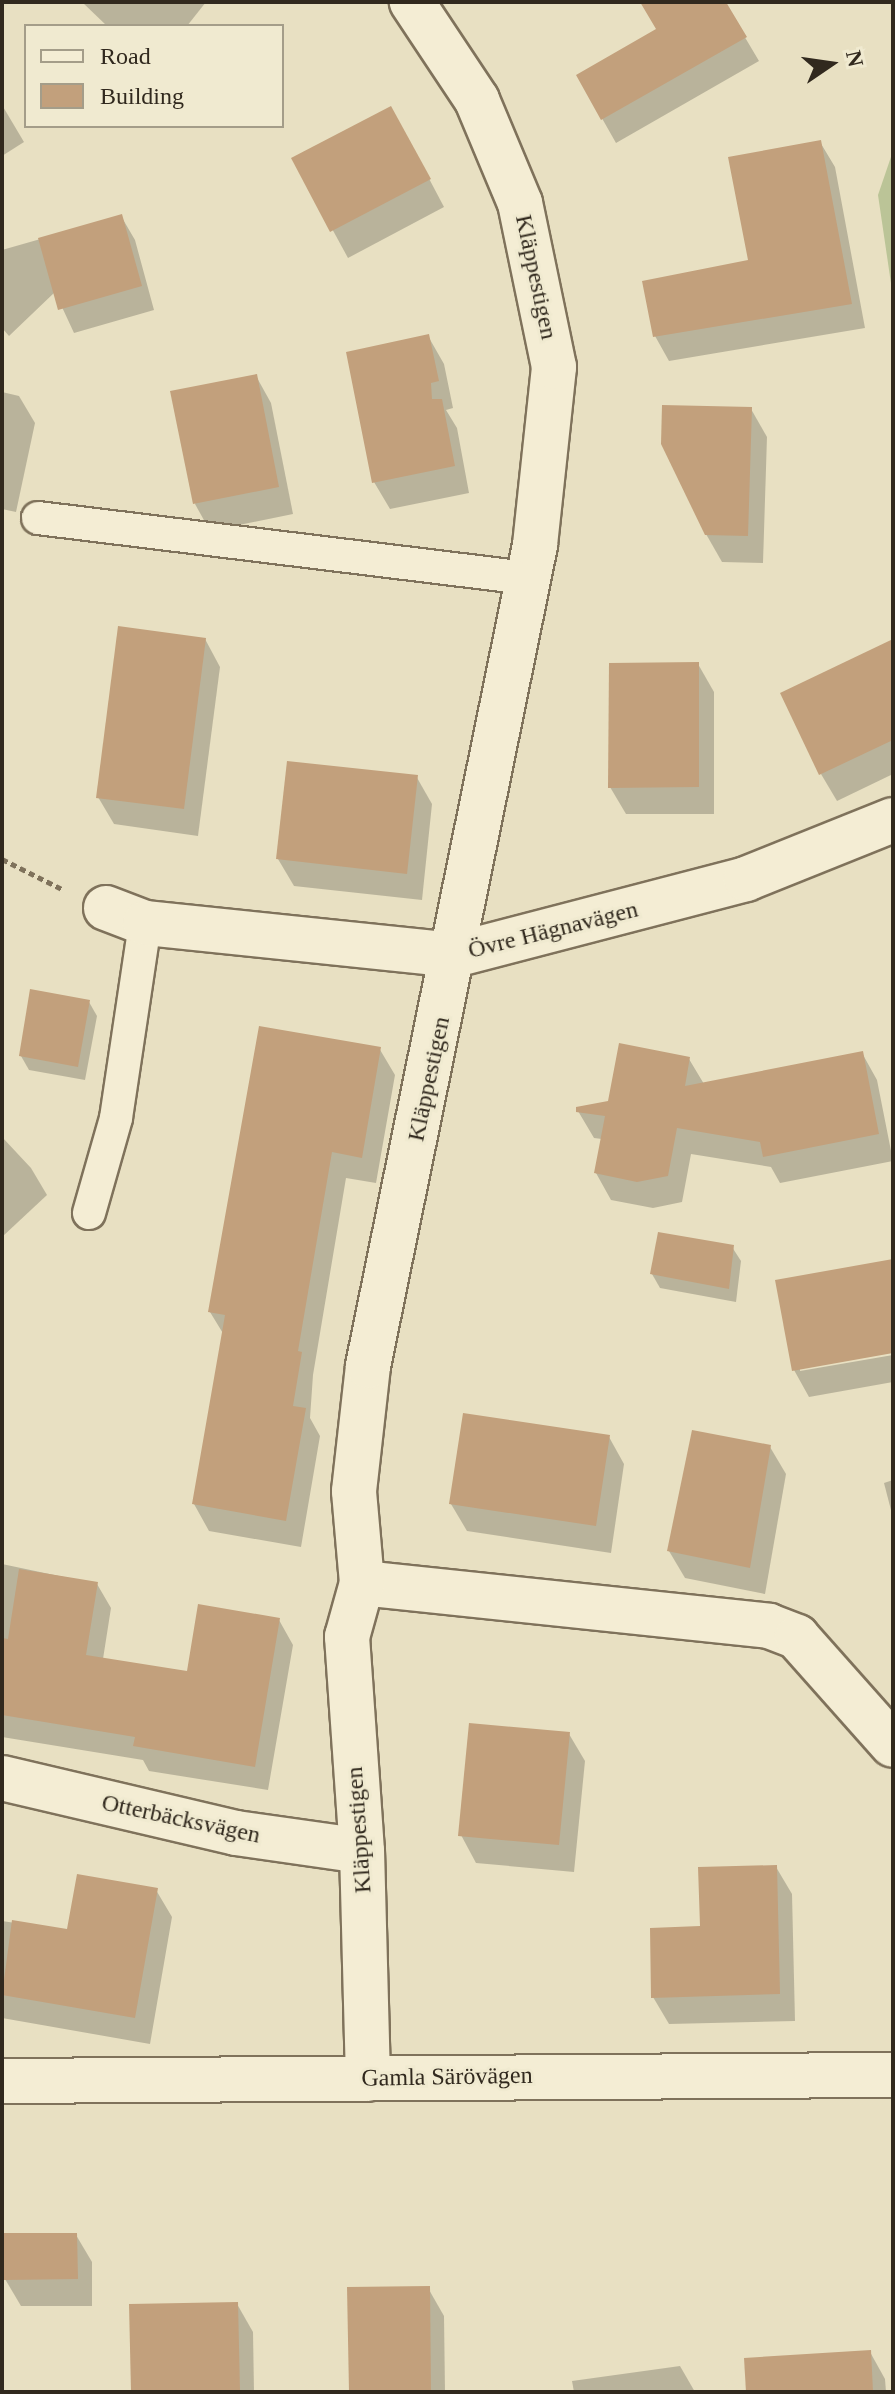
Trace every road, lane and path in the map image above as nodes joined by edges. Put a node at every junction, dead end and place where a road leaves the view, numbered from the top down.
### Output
1 (412, 2) edge
2 (38, 518) dead end
3 (529, 578) junction
4 (893, 820) edge
5 (2, 859) edge
6 (126, 916) junction
7 (455, 955) junction
8 (89, 1213) dead end
9 (362, 1583) junction
10 (893, 1745) edge
11 (2, 1778) edge
12 (362, 1851) junction
13 (893, 2075) edge
14 (368, 2079) junction
15 (2, 2081) edge

1 - 3 street, Kläppestigen
2 - 3 lane
3 - 7 street, Kläppestigen
4 - 7 street, Övre Hägnavägen
5 - 6 path
6 - 7 street, Övre Hägnavägen
6 - 8 lane
7 - 9 street, Kläppestigen
9 - 10 street
9 - 12 street, Kläppestigen
11 - 12 street, Otterbäcksvägen
12 - 14 street, Kläppestigen
13 - 14 street, Gamla Särövägen
14 - 15 street, Gamla Särövägen

